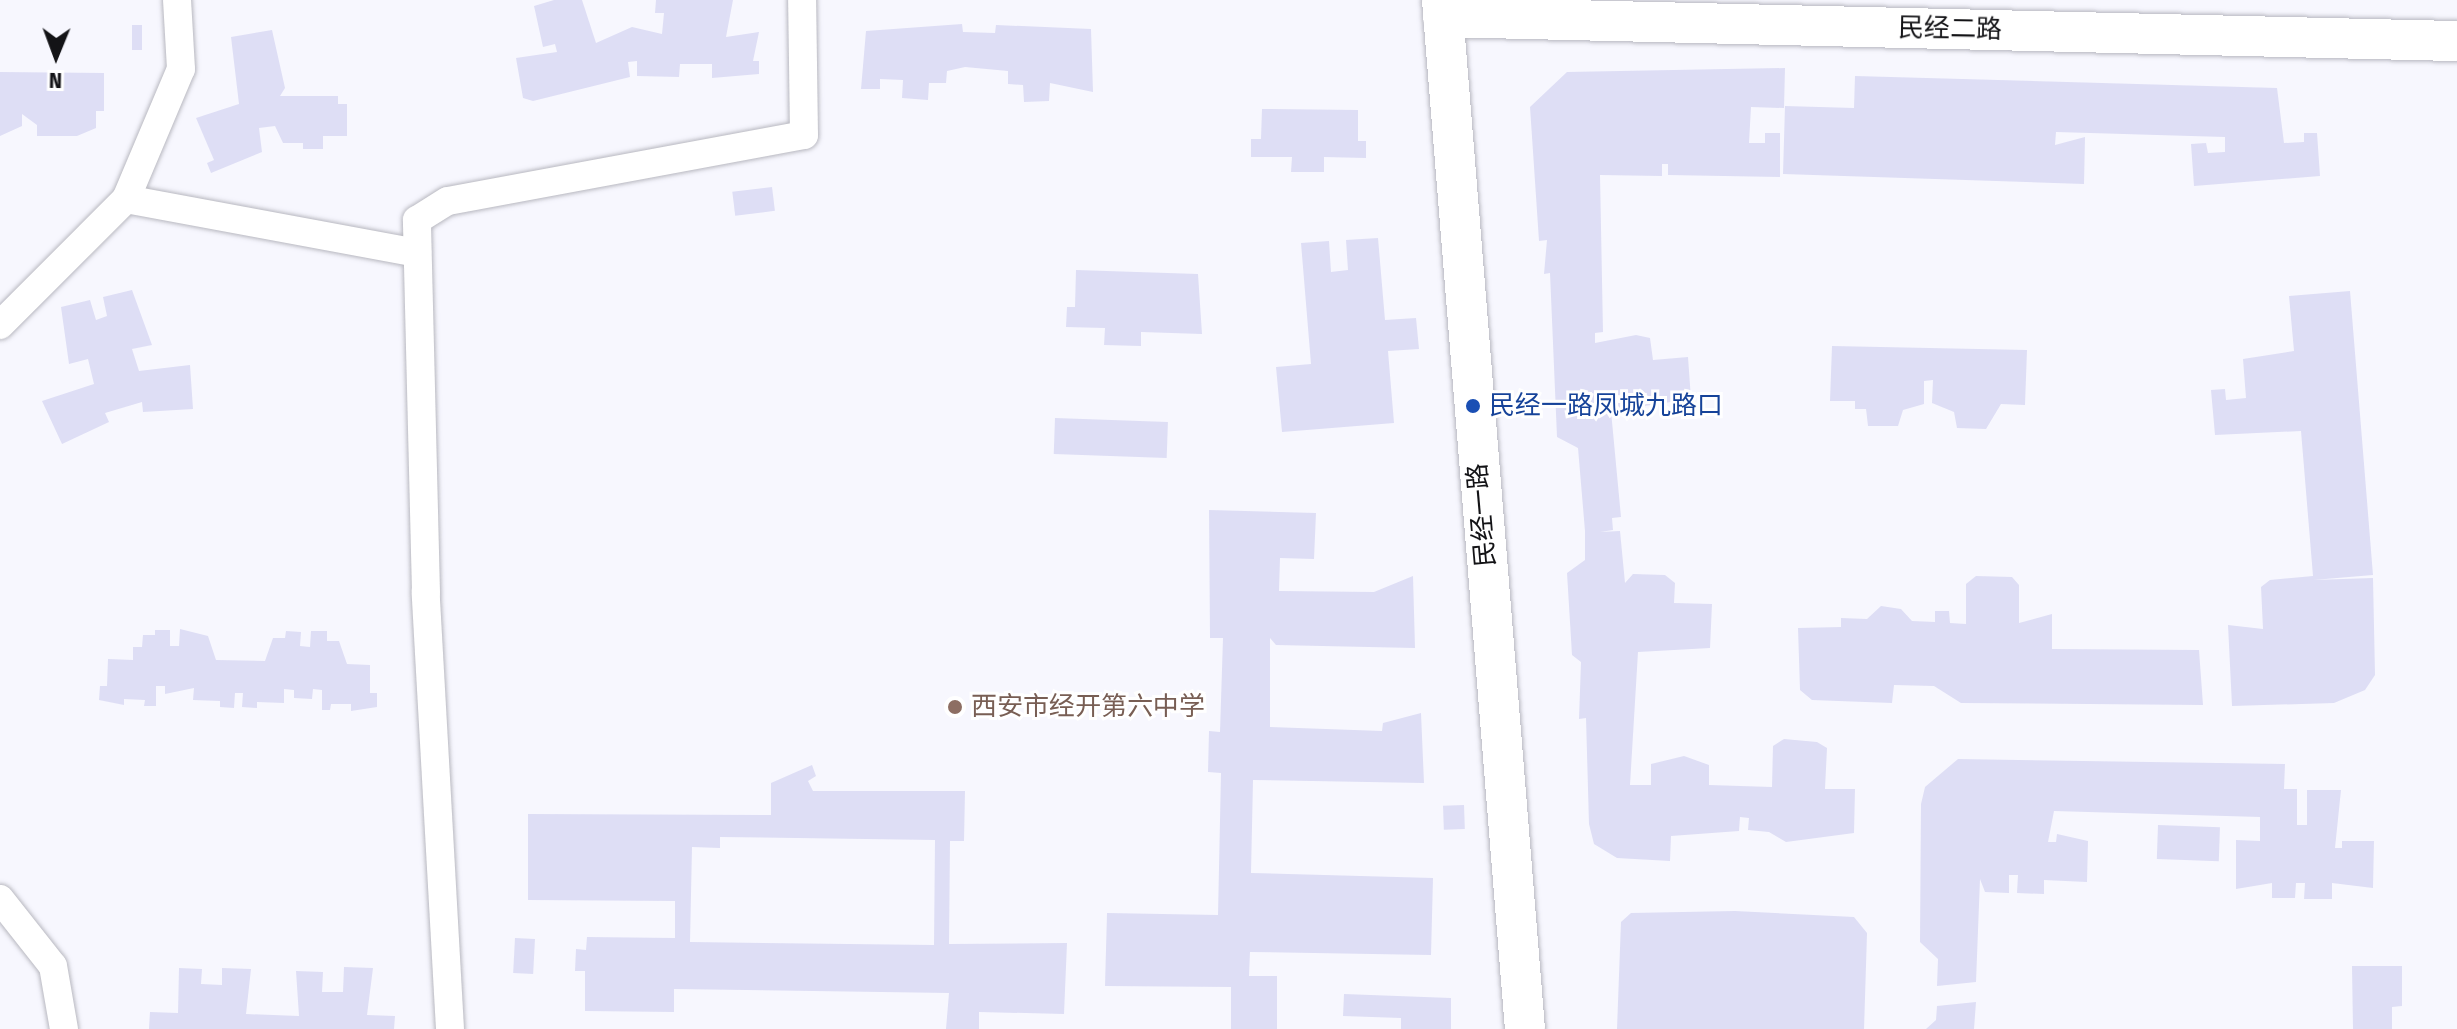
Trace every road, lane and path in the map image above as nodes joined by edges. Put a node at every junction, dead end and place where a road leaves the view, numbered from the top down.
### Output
1 (177, 0) edge
2 (802, 0) edge
3 (1442, 8) edge
4 (2457, 41) edge
5 (126, 199) junction
6 (417, 253) junction
7 (0, 325) edge
8 (0, 899) edge
9 (64, 1029) edge
10 (450, 1029) edge
11 (1525, 1029) edge

1 - 5 street
2 - 6 street
3 - 4 street, 民经二路
3 - 11 street, 民经一路
5 - 6 street
5 - 7 street
6 - 10 street
8 - 9 street

